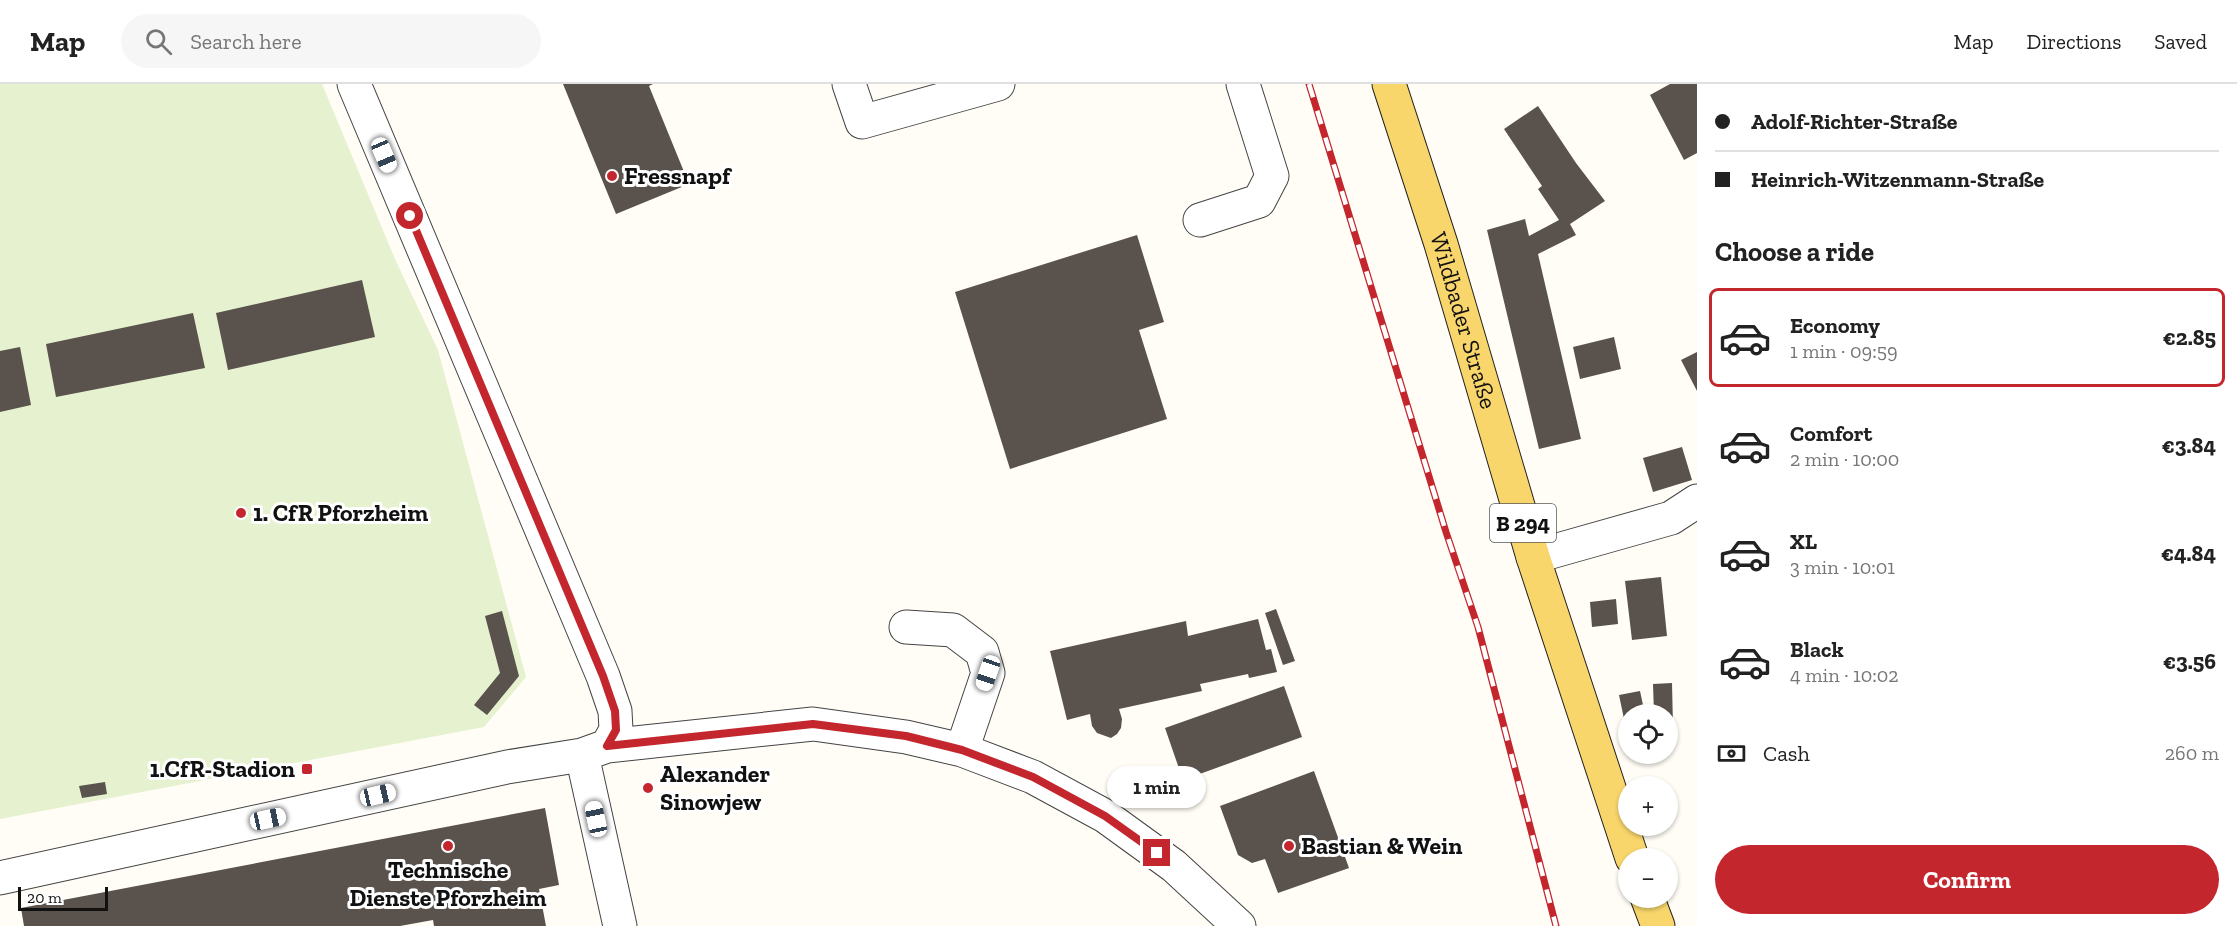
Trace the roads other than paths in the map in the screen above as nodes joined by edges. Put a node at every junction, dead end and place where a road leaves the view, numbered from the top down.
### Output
1 (354, 84) edge
2 (849, 84) edge
3 (998, 84) edge
4 (1243, 84) edge
5 (1389, 84) edge
6 (1200, 220) dead end
7 (1697, 501) edge
8 (1533, 557) junction
9 (906, 627) dead end
10 (594, 750) junction
11 (962, 750) junction
12 (1629, 848) edge
13 (0, 878) edge
14 (1651, 908) edge
15 (620, 926) edge
16 (1239, 926) edge
17 (1658, 926) edge

1 - 10 street
2 - 3 street
4 - 6 street
5 - 8 main road, Wildbader Straße / B 294
7 - 8 street
8 - 12 main road, Wildbader Straße / B 294
9 - 11 street
10 - 11 street
10 - 13 street
10 - 15 street
11 - 16 street
14 - 17 main road

